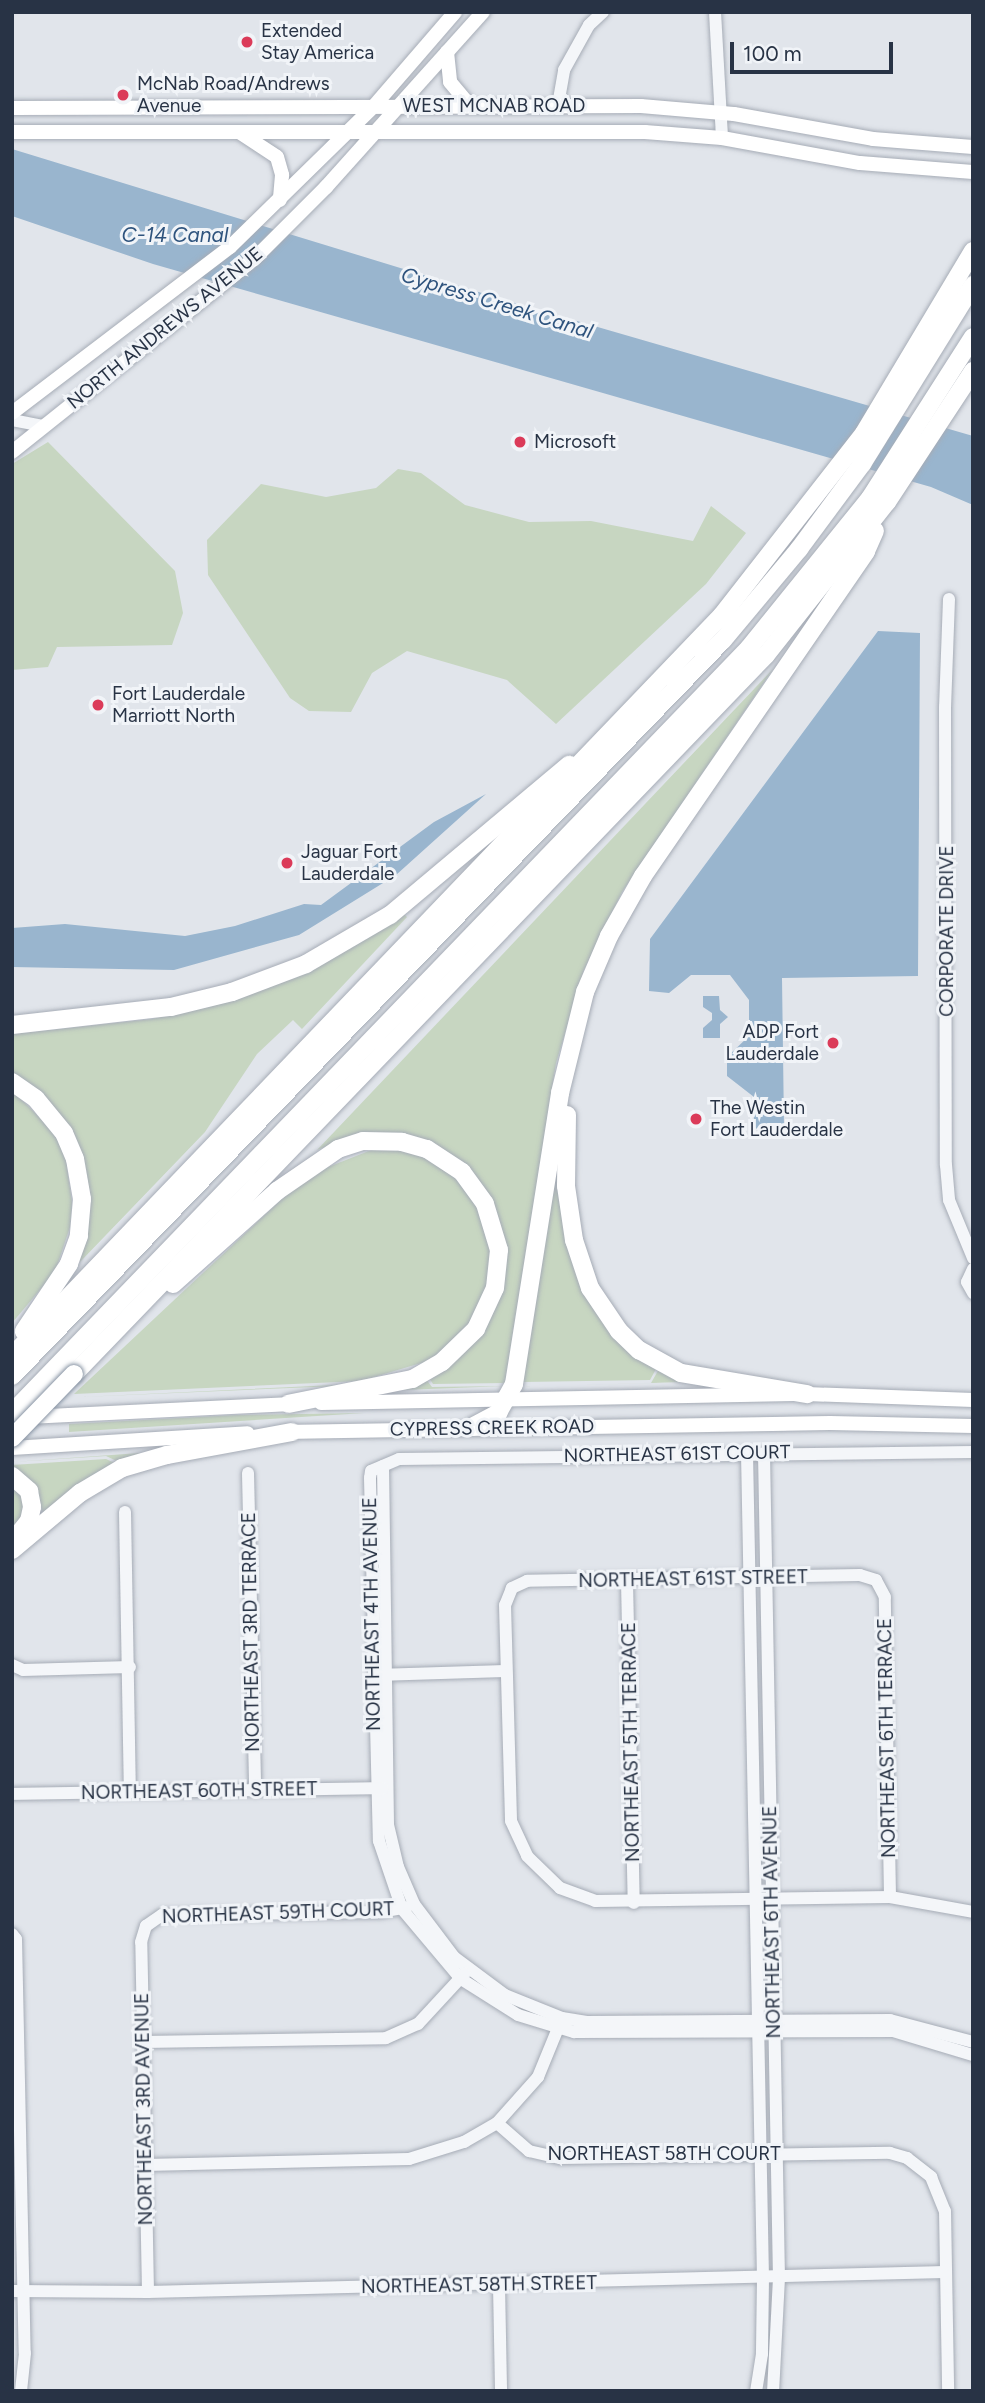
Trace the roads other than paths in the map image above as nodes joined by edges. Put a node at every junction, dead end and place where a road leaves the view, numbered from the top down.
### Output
1 (454, 12) edge
2 (483, 12) edge
3 (603, 12) edge
4 (715, 12) edge
5 (447, 52) junction
6 (558, 105) junction
7 (374, 106) junction
8 (398, 106) junction
9 (470, 106) junction
10 (47, 107) junction
11 (12, 108) edge
12 (721, 112) junction
13 (237, 131) junction
14 (347, 131) junction
15 (375, 131) junction
16 (12, 132) edge
17 (48, 132) junction
18 (722, 138) junction
19 (973, 147) edge
20 (973, 172) edge
21 (280, 200) junction
22 (973, 251) edge
23 (973, 285) edge
24 (973, 337) edge
25 (973, 371) edge
26 (906, 384) junction
27 (948, 396) junction
28 (12, 413) edge
29 (12, 420) edge
30 (42, 426) junction
31 (12, 452) edge
32 (835, 487) junction
33 (887, 502) junction
34 (949, 599) dead end
35 (614, 731) junction
36 (12, 1026) edge
37 (568, 1076) junction
38 (12, 1082) edge
39 (973, 1258) edge
40 (973, 1269) edge
41 (973, 1293) edge
42 (124, 1323) junction
43 (12, 1348) edge
44 (12, 1356) edge
45 (12, 1376) edge
46 (807, 1394) junction
47 (973, 1399) edge
48 (509, 1400) junction
49 (288, 1404) junction
50 (12, 1415) edge
51 (973, 1426) edge
52 (472, 1427) junction
53 (292, 1432) junction
54 (12, 1438) edge
55 (12, 1448) edge
56 (764, 1452) junction
57 (973, 1452) edge
58 (747, 1453) junction
59 (383, 1466) joint
60 (248, 1473) dead end
61 (12, 1476) edge
62 (125, 1512) dead end
63 (12, 1540) edge
64 (12, 1550) edge
65 (750, 1578) junction
66 (765, 1578) junction
67 (876, 1580) joint
68 (627, 1581) junction
69 (12, 1665) edge
70 (130, 1667) junction
71 (505, 1671) junction
72 (379, 1675) junction
73 (381, 1788) junction
74 (255, 1791) junction
75 (130, 1792) junction
76 (12, 1794) edge
77 (890, 1897) junction
78 (756, 1900) junction
79 (772, 1900) junction
80 (634, 1903) junction
81 (408, 1906) junction
82 (973, 1912) edge
83 (146, 1926) joint
84 (12, 1934) edge
85 (464, 1975) junction
86 (560, 2024) junction
87 (775, 2026) junction
88 (759, 2027) junction
89 (143, 2042) junction
90 (973, 2042) edge
91 (973, 2055) edge
92 (497, 2123) junction
93 (760, 2154) junction
94 (777, 2154) junction
95 (145, 2165) junction
96 (945, 2272) junction
97 (763, 2278) junction
98 (779, 2278) junction
99 (499, 2285) junction
100 (18, 2292) edge
101 (148, 2292) junction
102 (21, 2391) edge
103 (501, 2391) edge
104 (756, 2391) edge
105 (773, 2391) edge
106 (948, 2391) edge

1 - 7 main road, NORTH ANDREWS AVENUE
2 - 5 main road, NORTH ANDREWS AVENUE
3 - 6 street
4 - 12 street
5 - 8 main road, NORTH ANDREWS AVENUE
5 - 9 main road
6 - 9 main road, WEST MCNAB ROAD
6 - 12 main road, WEST MCNAB ROAD
7 - 8 main road, WEST MCNAB ROAD
7 - 10 main road, WEST MCNAB ROAD
7 - 14 main road, NORTH ANDREWS AVENUE
8 - 9 main road, WEST MCNAB ROAD
8 - 15 main road, NORTH ANDREWS AVENUE
10 - 11 main road, WEST MCNAB ROAD
10 - 17 main road
12 - 18 street
12 - 19 main road, WEST MCNAB ROAD
13 - 14 main road, WEST MCNAB ROAD
13 - 17 main road, WEST MCNAB ROAD
13 - 21 main road
14 - 15 main road, WEST MCNAB ROAD
14 - 21 main road, NORTH ANDREWS AVENUE
15 - 18 main road, WEST MCNAB ROAD
15 - 30 main road, NORTH ANDREWS AVENUE
16 - 17 main road, WEST MCNAB ROAD
18 - 20 main road, WEST MCNAB ROAD
21 - 28 main road, NORTH ANDREWS AVENUE
22 - 26 highway
23 - 26 highway
24 - 27 highway
25 - 27 highway
26 - 32 highway
27 - 33 highway
27 - 50 highway
29 - 30 street
30 - 31 main road, NORTH ANDREWS AVENUE
32 - 35 highway
32 - 45 highway
33 - 37 highway
33 - 42 highway
34 - 39 street, CORPORATE DRIVE
35 - 36 highway
35 - 44 highway
37 - 46 highway
37 - 48 highway
38 - 43 highway
40 - 41 street
42 - 49 highway
42 - 54 highway, bridge
46 - 47 main road, CYPRESS CREEK ROAD
46 - 48 main road, CYPRESS CREEK ROAD
48 - 49 main road, CYPRESS CREEK ROAD
48 - 52 highway
49 - 50 main road, CYPRESS CREEK ROAD
51 - 52 main road, CYPRESS CREEK ROAD
52 - 53 main road, CYPRESS CREEK ROAD
53 - 55 main road, CYPRESS CREEK ROAD
53 - 64 highway
56 - 57 street, NORTHEAST 61ST COURT
56 - 58 street, NORTHEAST 61ST COURT
56 - 66 street, NORTHEAST 6TH AVENUE
58 - 59 street, NORTHEAST 61ST COURT
58 - 65 street, NORTHEAST 6TH AVENUE
59 - 72 street, NORTHEAST 4TH AVENUE
60 - 74 street, NORTHEAST 3RD TERRACE
61 - 63 highway
62 - 70 street
65 - 66 street, NORTHEAST 61ST STREET
65 - 68 street, NORTHEAST 61ST STREET
65 - 78 street, NORTHEAST 6TH AVENUE
66 - 67 street, NORTHEAST 61ST STREET
66 - 79 street, NORTHEAST 6TH AVENUE
67 - 77 street, NORTHEAST 6TH TERRACE
68 - 71 street, NORTHEAST 61ST STREET
68 - 80 street, NORTHEAST 5TH TERRACE
69 - 70 street
70 - 75 street
71 - 72 street
71 - 80 street
72 - 73 street, NORTHEAST 4TH AVENUE
73 - 74 street, NORTHEAST 60TH STREET
73 - 81 street, NORTHEAST 4TH AVENUE
74 - 75 street, NORTHEAST 60TH STREET
75 - 76 street, NORTHEAST 60TH STREET
77 - 79 street
77 - 82 street
78 - 79 street
78 - 80 street
78 - 88 street, NORTHEAST 6TH AVENUE
79 - 87 street, NORTHEAST 6TH AVENUE
81 - 83 street, NORTHEAST 59TH COURT
81 - 85 street, NORTHEAST 4TH AVENUE
83 - 89 street, NORTHEAST 3RD AVENUE
84 - 100 street
85 - 86 street, NORTHEAST 4TH AVENUE
85 - 89 street
86 - 88 street, NORTHEAST 4TH AVENUE
86 - 92 street
87 - 88 street, NORTHEAST 4TH AVENUE
87 - 90 street
87 - 91 street
87 - 94 street, NORTHEAST 6TH AVENUE
88 - 93 street, NORTHEAST 6TH AVENUE
89 - 95 street, NORTHEAST 3RD AVENUE
92 - 93 street, NORTHEAST 58TH COURT
92 - 95 street
93 - 94 street, NORTHEAST 58TH COURT
93 - 97 street, NORTHEAST 6TH AVENUE
94 - 96 street, NORTHEAST 58TH COURT
94 - 98 street, NORTHEAST 6TH AVENUE
95 - 101 street, NORTHEAST 3RD AVENUE
96 - 98 street, NORTHEAST 58TH STREET
96 - 106 street
97 - 98 street, NORTHEAST 58TH STREET
97 - 99 street, NORTHEAST 58TH STREET
97 - 104 street, NORTHEAST 6TH AVENUE
98 - 105 street, NORTHEAST 6TH AVENUE
99 - 101 street, NORTHEAST 58TH STREET
99 - 103 street
100 - 101 street, NORTHEAST 58TH STREET
100 - 102 street

